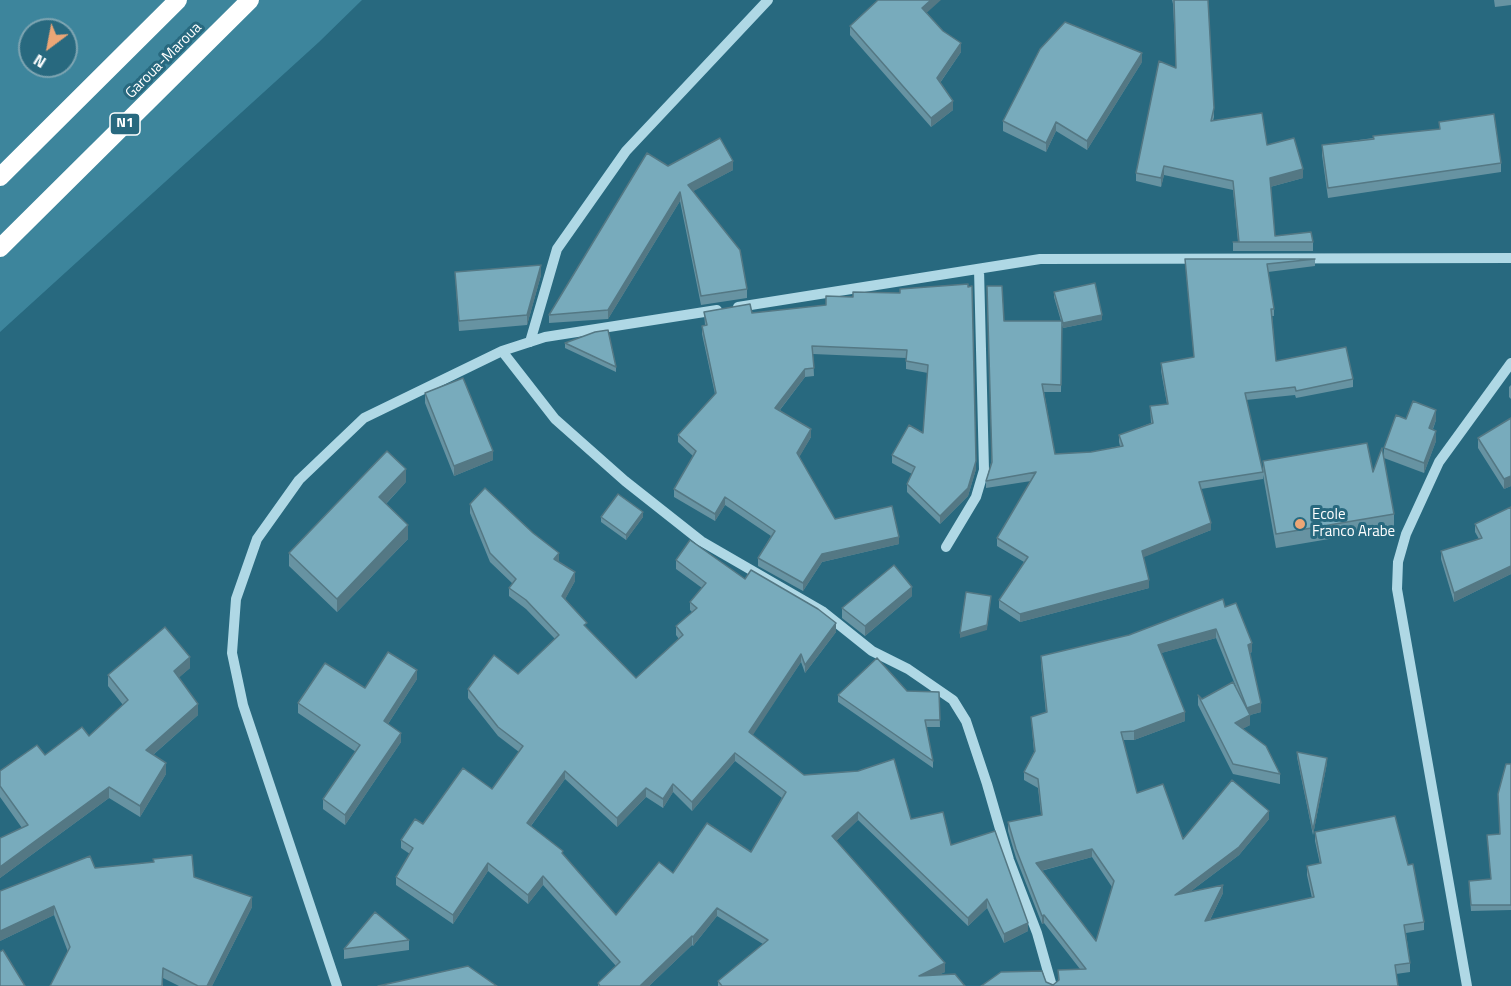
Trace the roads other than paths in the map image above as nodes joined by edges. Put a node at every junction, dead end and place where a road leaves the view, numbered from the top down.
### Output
1 (178, 0) edge
2 (250, 0) edge
3 (768, 0) edge
4 (0, 177) edge
5 (0, 248) edge
6 (1511, 258) edge
7 (980, 269) junction
8 (530, 342) junction
9 (502, 351) junction
10 (1511, 363) edge
11 (946, 547) dead end
12 (337, 986) edge
13 (1052, 986) edge
14 (1467, 986) edge

1 - 4 highway
2 - 5 highway, Garoua-Maroua / N1
3 - 8 street
6 - 7 street
7 - 8 street
7 - 11 street
8 - 9 street
9 - 12 street
9 - 13 street
10 - 14 street

